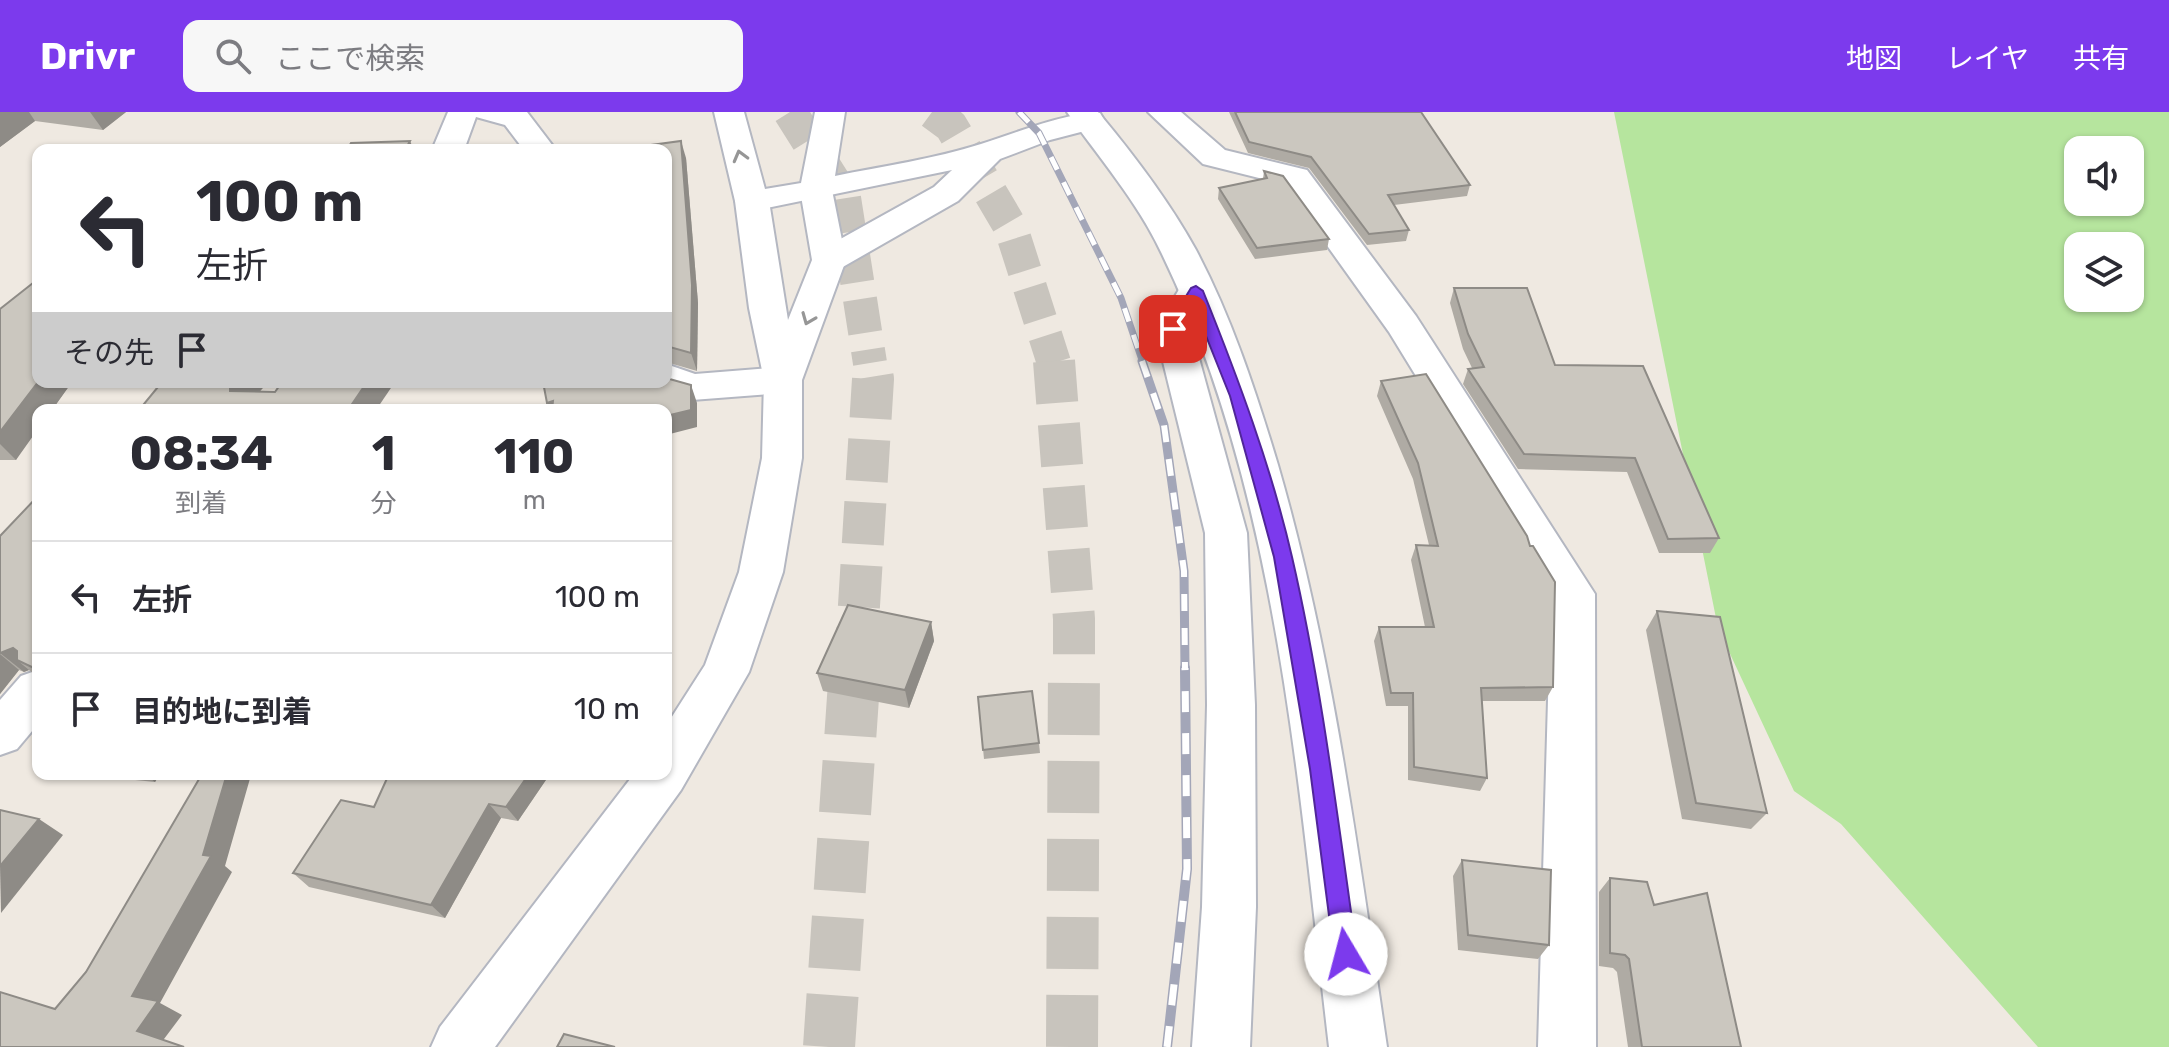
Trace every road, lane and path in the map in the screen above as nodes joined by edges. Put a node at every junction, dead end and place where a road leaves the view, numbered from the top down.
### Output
1 (463, 112) edge
2 (488, 112) edge
3 (729, 112) edge
4 (830, 112) edge
5 (1163, 112) edge
6 (1086, 116) edge
7 (450, 144) edge
8 (536, 144) edge
9 (989, 152) junction
10 (816, 190) junction
11 (752, 201) junction
12 (829, 260) junction
13 (1196, 291) junction
14 (672, 379) edge
15 (783, 380) junction
16 (32, 697) edge
17 (0, 734) edge
18 (672, 759) edge
19 (658, 780) edge
20 (460, 1047) edge
21 (1221, 1047) edge
22 (1358, 1047) edge
23 (1567, 1047) edge

1 - 7 street
2 - 8 street
11 -> 3 street
4 - 10 street
5 - 23 street
6 - 9 street
6 - 13 street
9 - 10 street
9 - 12 street
10 - 11 street
10 - 12 street
11 - 15 street
12 -> 15 street
13 - 21 street
13 - 22 street
14 - 15 street
15 - 18 street
16 - 17 street
19 - 20 street

